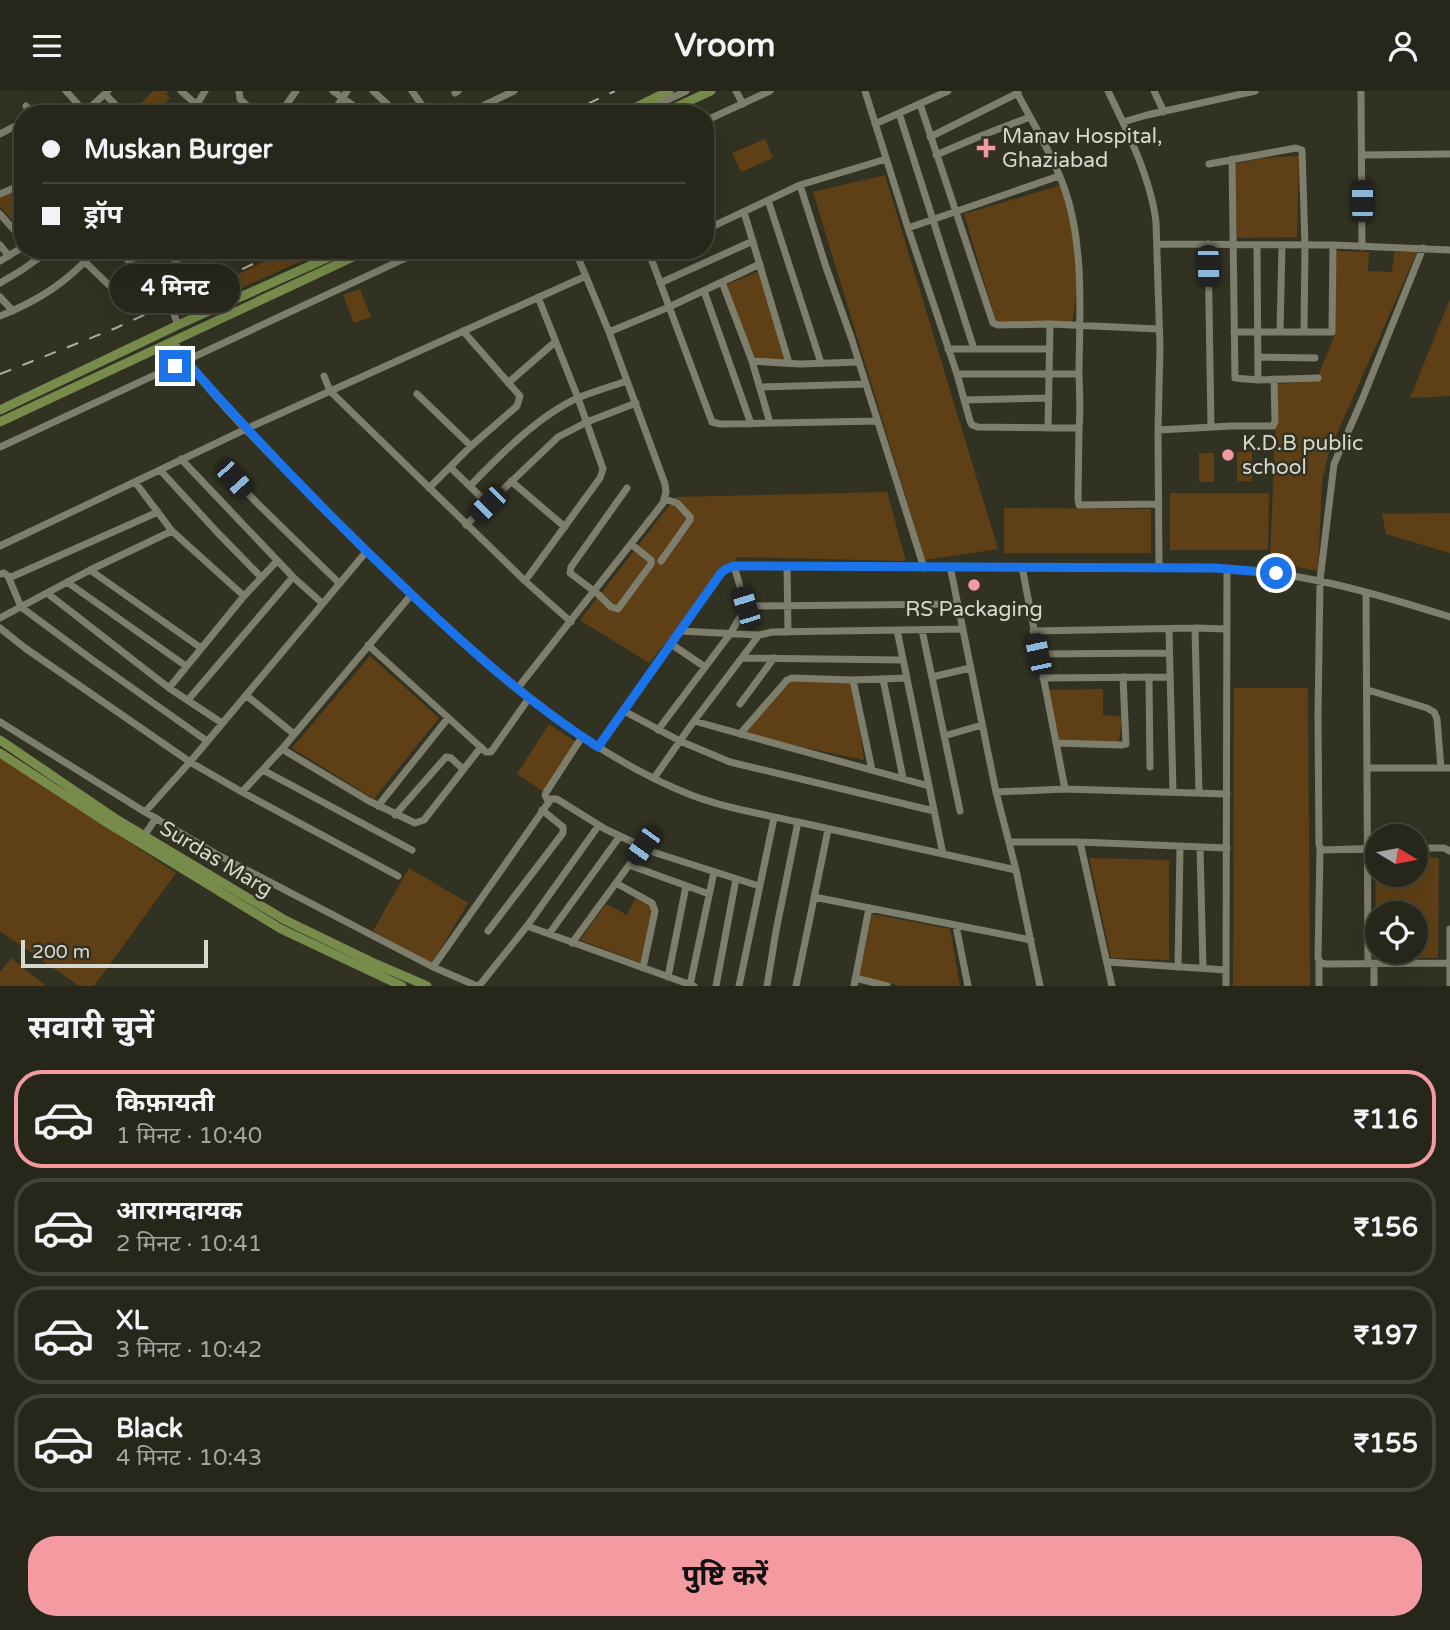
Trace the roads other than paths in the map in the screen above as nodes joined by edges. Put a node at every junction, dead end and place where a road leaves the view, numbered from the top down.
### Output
1 (66, 91) edge
2 (181, 91) edge
3 (205, 91) edge
4 (333, 91) edge
5 (373, 91) edge
6 (514, 91) edge
7 (669, 91) edge
8 (686, 91) edge
9 (711, 91) edge
10 (736, 91) edge
11 (770, 91) edge
12 (865, 91) edge
13 (948, 91) edge
14 (1108, 91) edge
15 (1154, 91) edge
16 (1252, 91) edge
17 (1361, 91) edge
18 (107, 92) edge
19 (1017, 92) edge
20 (345, 94) edge
21 (197, 104) joint
22 (743, 104) junction
23 (920, 104) junction
24 (81, 105) edge
25 (93, 105) edge
26 (388, 105) edge
27 (485, 105) edge
28 (640, 105) edge
29 (657, 105) edge
30 (681, 105) edge
31 (1164, 112) junction
32 (900, 113) junction
33 (714, 117) edge
34 (1030, 117) junction
35 (1123, 122) junction
36 (875, 124) junction
37 (930, 137) junction
38 (1450, 154) edge
39 (936, 155) junction
40 (1362, 155) junction
41 (886, 159) junction
42 (1232, 159) junction
43 (1209, 164) dead end
44 (1059, 176) junction
45 (800, 185) junction
46 (768, 200) junction
47 (956, 211) junction
48 (744, 212) junction
49 (0, 214) edge
50 (933, 219) junction
51 (714, 226) edge
52 (908, 228) junction
53 (14, 230) edge
54 (753, 241) junction
55 (1157, 244) junction
56 (1208, 244) junction
57 (1232, 244) junction
58 (0, 245) edge
59 (1257, 245) junction
60 (1282, 245) junction
61 (1305, 245) junction
62 (1333, 245) junction
63 (1362, 247) junction
64 (1423, 248) junction
65 (1450, 250) edge
66 (14, 252) edge
67 (9, 255) junction
68 (37, 259) edge
69 (88, 259) edge
70 (127, 259) edge
71 (177, 259) edge
72 (333, 259) edge
73 (336, 259) edge
74 (404, 259) edge
75 (579, 259) edge
76 (651, 259) edge
77 (713, 259) edge
78 (714, 259) edge
79 (0, 261) edge
80 (85, 262) junction
81 (760, 264) junction
82 (586, 275) junction
83 (722, 282) junction
84 (0, 283) edge
85 (660, 283) junction
86 (258, 289) junction
87 (114, 290) dead end
88 (165, 290) junction
89 (704, 291) junction
90 (0, 297) edge
91 (538, 297) junction
92 (262, 300) junction
93 (669, 307) junction
94 (13, 311) junction
95 (0, 316) edge
96 (1050, 324) junction
97 (178, 325) junction
98 (1080, 325) junction
99 (1159, 329) junction
100 (463, 331) junction
101 (609, 332) junction
102 (1234, 332) junction
103 (1257, 332) junction
104 (1280, 332) junction
105 (1304, 332) junction
106 (173, 341) junction
107 (555, 342) junction
108 (948, 349) junction
109 (974, 349) junction
110 (1050, 349) junction
111 (1258, 356) junction
112 (1315, 358) dead end
113 (186, 361) junction
114 (752, 361) junction
115 (859, 362) junction
116 (789, 363) junction
117 (821, 363) junction
118 (92, 366) junction
119 (957, 374) junction
120 (1050, 374) junction
121 (1079, 374) junction
122 (324, 376) dead end
123 (97, 377) junction
124 (1318, 378) dead end
125 (1275, 379) junction
126 (1258, 380) junction
127 (627, 381) junction
128 (508, 383) junction
129 (866, 384) junction
130 (760, 387) junction
131 (330, 391) junction
132 (416, 394) dead end
133 (578, 398) junction
134 (1049, 398) junction
135 (964, 400) junction
136 (636, 403) junction
137 (0, 410) edge
138 (877, 421) junction
139 (0, 422) edge
140 (587, 422) junction
141 (770, 423) junction
142 (751, 424) junction
143 (1211, 427) junction
144 (1048, 428) junction
145 (1079, 428) junction
146 (246, 429) junction
147 (1158, 430) junction
148 (471, 446) junction
149 (0, 447) edge
150 (181, 459) junction
151 (450, 467) junction
152 (160, 470) junction
153 (234, 479) dead end
154 (511, 481) junction
155 (135, 482) junction
156 (470, 486) junction
157 (429, 488) junction
158 (627, 488) dead end
159 (665, 499) junction
160 (488, 504) junction
161 (1159, 504) junction
162 (158, 513) junction
163 (466, 524) junction
164 (565, 527) junction
165 (172, 531) junction
166 (631, 544) junction
167 (0, 546) edge
168 (366, 551) junction
169 (277, 561) junction
170 (662, 561) dead end
171 (734, 566) junction
172 (787, 566) junction
173 (950, 566) junction
174 (1022, 567) junction
175 (924, 568) junction
176 (1159, 568) junction
177 (1227, 568) junction
178 (90, 570) junction
179 (0, 574) edge
180 (261, 577) junction
181 (293, 577) junction
182 (9, 578) junction
183 (1320, 580) junction
184 (67, 582) junction
185 (525, 582) junction
186 (340, 583) junction
187 (594, 591) junction
188 (1366, 592) junction
189 (47, 593) junction
190 (411, 595) junction
191 (244, 596) junction
192 (322, 603) junction
193 (957, 604) junction
194 (787, 606) junction
195 (22, 607) junction
196 (746, 607) junction
197 (1450, 617) edge
198 (0, 618) edge
199 (571, 622) junction
200 (0, 628) edge
201 (1195, 628) junction
202 (962, 629) junction
203 (1226, 629) junction
204 (897, 630) junction
205 (922, 630) junction
206 (1169, 630) junction
207 (680, 631) junction
208 (788, 632) junction
209 (1033, 632) junction
210 (730, 634) junction
211 (760, 635) junction
212 (671, 644) junction
213 (368, 645) junction
214 (201, 648) junction
215 (1169, 653) junction
216 (1038, 654) junction
217 (742, 658) junction
218 (774, 658) junction
219 (903, 660) junction
220 (186, 666) junction
221 (705, 667) junction
222 (970, 668) junction
223 (932, 677) junction
224 (1123, 677) junction
225 (1149, 677) junction
226 (1170, 677) junction
227 (907, 678) junction
228 (1043, 678) junction
229 (883, 679) junction
230 (853, 680) junction
231 (169, 688) junction
232 (517, 689) junction
233 (1368, 690) junction
234 (246, 695) junction
235 (529, 698) junction
236 (188, 700) junction
237 (740, 704) dead end
238 (624, 711) junction
239 (448, 718) junction
240 (694, 721) junction
241 (0, 722) edge
242 (222, 723) junction
243 (982, 725) junction
244 (658, 730) junction
245 (294, 734) junction
246 (740, 734) junction
247 (944, 736) junction
248 (582, 737) junction
249 (0, 740) edge
250 (207, 741) junction
251 (680, 741) junction
252 (1056, 743) junction
253 (481, 747) junction
254 (598, 747) junction
255 (282, 749) junction
256 (0, 753) edge
257 (190, 762) junction
258 (1150, 767) dead end
259 (1368, 768) junction
260 (1441, 768) junction
261 (1450, 768) edge
262 (463, 769) junction
263 (263, 770) junction
264 (872, 770) junction
265 (654, 778) junction
266 (903, 778) junction
267 (929, 786) junction
268 (1065, 789) junction
269 (242, 792) junction
270 (996, 792) junction
271 (1173, 792) junction
272 (1199, 793) junction
273 (1227, 794) junction
274 (548, 801) junction
275 (378, 806) junction
276 (542, 810) junction
277 (934, 811) junction
278 (960, 811) dead end
279 (145, 812) junction
280 (395, 815) junction
281 (156, 818) junction
282 (774, 818) junction
283 (798, 822) junction
284 (1367, 824) edge
285 (599, 825) junction
286 (828, 830) junction
287 (144, 836) junction
288 (620, 836) junction
289 (1009, 842) junction
290 (1080, 842) junction
291 (643, 846) junction
292 (1180, 847) junction
293 (1200, 847) junction
294 (1227, 848) junction
295 (1320, 848) junction
296 (1365, 848) edge
297 (1428, 848) edge
298 (412, 850) dead end
299 (1450, 851) edge
300 (943, 854) junction
301 (629, 865) junction
302 (190, 869) junction
303 (1016, 870) junction
304 (714, 872) junction
305 (398, 876) dead end
306 (736, 879) junction
307 (616, 883) junction
308 (686, 886) junction
309 (759, 886) junction
310 (709, 894) junction
311 (814, 897) junction
312 (869, 908) junction
313 (527, 926) junction
314 (956, 926) junction
315 (1450, 929) edge
316 (488, 932) dead end
317 (549, 934) junction
318 (1031, 940) junction
319 (572, 943) junction
320 (1320, 961) junction
321 (1108, 963) junction
322 (1428, 963) edge
323 (1450, 963) edge
324 (1365, 964) edge
325 (1371, 964) edge
326 (433, 967) junction
327 (1178, 967) junction
328 (643, 968) junction
329 (1203, 968) junction
330 (1226, 969) junction
331 (668, 977) junction
332 (854, 982) edge
333 (692, 985) edge
334 (402, 986) edge
335 (427, 986) edge
336 (478, 986) edge
337 (716, 986) edge
338 (739, 986) edge
339 (767, 986) edge
340 (796, 986) edge
341 (887, 986) edge
342 (968, 986) edge
343 (1040, 986) edge
344 (1112, 986) edge
345 (1226, 986) edge
346 (1319, 986) edge
347 (1374, 986) edge
348 (1450, 986) edge

1 - 24 street
2 - 21 street
3 - 21 street
4 - 20 street
5 - 26 street
6 - 27 street
7 - 28 main road
8 - 29 street
9 - 30 main road
10 - 22 street
11 - 22 street
12 - 36 street
13 - 23 street
14 - 35 street
15 - 31 street
16 - 31 street
17 - 40 street
18 - 25 street
19 - 34 street
19 - 37 street
22 - 33 street
23 - 32 street
23 - 37 street
31 - 35 street
32 - 36 street
32 - 50 street
34 - 39 street
34 - 44 street
35 - 55 street
36 - 41 street
37 - 39 street
38 - 40 street
39 - 47 street
40 - 63 street
41 - 45 street
41 - 52 street
42 - 43 street
42 - 57 street
42 - 61 street
44 - 47 street
44 - 98 street
45 - 46 street
45 - 115 street
46 - 48 street
46 - 117 street
47 - 50 street
47 - 96 street
48 - 51 street
48 - 54 street
49 - 53 street
50 - 52 street
50 - 109 street
52 - 108 street
54 - 78 street
54 - 81 street
55 - 56 street
55 - 99 street
56 - 57 street
56 - 143 street
57 - 59 street
57 - 102 street
58 - 67 street
59 - 60 street
59 - 103 street
60 - 61 street
60 - 104 street
61 - 62 street
61 - 105 street
62 - 63 street
62 - 105 street
63 - 64 street
64 - 65 street
64 - 183 street
66 - 67 street
67 - 79 street
68 - 84 street
69 - 80 street
70 - 88 street
71 - 88 street
72 - 86 main road
73 - 92 main road
74 - 113 street
75 - 82 street
76 - 85 street
77 - 85 street
80 - 87 street
80 - 94 street
81 - 83 street
81 - 116 street
82 - 91 street
82 - 101 street
83 - 89 street
83 - 114 street
85 - 93 street
86 - 92 main road
86 - 97 main road
88 - 97 street
89 - 93 street
89 - 142 street
90 - 94 street
91 - 100 street
91 - 107 street
92 - 106 main road
93 - 101 street
93 - 142 street
94 - 95 street
96 - 98 street
96 - 110 street
97 - 118 main road
98 - 99 street
98 - 121 street
99 - 147 street
100 - 128 street
100 - 131 street
101 - 127 street
102 - 103 street
102 - 126 street
103 - 104 street
103 - 111 street
104 - 105 street
106 - 113 street
106 - 123 main road
107 - 128 street
107 - 133 street
108 - 109 street
108 - 119 street
109 - 110 street
110 - 120 street
111 - 112 street
111 - 126 street
113 - 146 street
113 - 149 street
114 - 116 street
114 - 130 street
115 - 117 street
115 - 129 street
116 - 117 street
118 - 123 main road
118 - 137 main road
119 - 120 street
119 - 135 street
120 - 121 street
120 - 134 street
121 - 145 street
122 - 131 street
123 - 139 main road
124 - 125 street
125 - 126 street
125 - 143 street
127 - 133 street
127 - 136 street
128 - 148 street
129 - 130 street
129 - 138 street
130 - 141 street
131 - 146 street
131 - 157 street
132 - 148 street
133 - 140 street
133 - 156 street
134 - 135 street
134 - 144 street
135 - 144 street
136 - 140 street
136 - 159 street
138 - 141 street
138 - 175 street
140 - 154 street
140 - 164 street
141 - 142 street
143 - 147 street
144 - 145 street
145 - 161 street
146 - 150 street
146 - 168 street
147 - 161 street
148 - 151 street
150 - 152 street
150 - 169 street
151 - 156 street
151 - 157 street
152 - 155 street
152 - 180 street
153 - 186 street
154 - 160 street
154 - 164 street
155 - 162 street
155 - 167 street
156 - 160 street
157 - 163 street
158 - 187 street
159 - 166 street
159 - 170 street
160 - 163 street
161 - 176 street
162 - 165 street
162 - 182 street
163 - 185 street
164 - 185 street
165 - 178 street
165 - 191 street
166 - 187 street
166 - 187 street
168 - 186 street
168 - 190 street
169 - 180 street
169 - 181 street
171 - 172 street
171 - 196 street
171 - 207 street
172 - 175 street
172 - 194 street
173 - 174 street
173 - 175 street
173 - 193 street
174 - 176 street
174 - 209 street
176 - 177 street
177 - 183 street
177 - 203 street
178 - 184 street
178 - 214 street
179 - 182 street
180 - 191 street
181 - 192 street
181 - 236 street
182 - 195 street
183 - 188 street
183 - 295 street
184 - 189 street
184 - 220 street
185 - 199 street
186 - 192 street
187 - 199 street
188 - 197 street
188 - 233 street
189 - 195 street
189 - 231 street
190 - 213 street
190 - 232 street
191 - 214 street
192 - 234 street
193 - 194 street
193 - 202 street
194 - 196 street
194 - 208 street
195 - 198 street
195 - 250 street
196 - 210 street
199 - 232 street
200 - 257 street
201 - 203 street
201 - 206 street
201 - 272 street
202 - 205 street
202 - 222 street
203 - 273 street
204 - 205 street
204 - 208 street
204 - 219 street
205 - 223 street
206 - 209 street
206 - 215 street
207 - 210 street
207 - 212 street
208 - 211 street
209 - 216 street
210 - 211 street
210 - 221 street
211 - 217 street
212 - 221 street
212 - 238 street
213 - 239 street
213 - 245 street
214 - 220 street
215 - 216 street
215 - 226 street
216 - 228 street
217 - 218 street
217 - 240 street
218 - 219 street
218 - 237 street
219 - 227 street
220 - 231 street
221 - 244 street
222 - 223 street
222 - 243 street
223 - 247 street
224 - 225 street
224 - 228 street
224 - 252 street
225 - 226 street
225 - 258 street
226 - 271 street
227 - 229 street
227 - 267 street
228 - 252 street
229 - 230 street
229 - 266 street
230 - 246 street
230 - 264 street
231 - 236 street
232 - 235 street
233 - 259 street
233 - 260 street
234 - 242 street
234 - 245 street
235 - 248 street
235 - 253 street
236 - 242 street
238 - 244 street
238 - 254 street
239 - 253 street
239 - 275 street
240 - 246 street
240 - 251 street
241 - 279 street
242 - 250 street
243 - 247 street
243 - 270 street
244 - 251 street
245 - 255 street
246 - 264 street
247 - 278 street
248 - 254 street
248 - 274 street
249 - 287 main road, Surdas Marg
250 - 257 street
251 - 265 street
251 - 277 street
252 - 268 street
253 - 262 street
254 - 265 street
255 - 263 street
255 - 275 street
256 - 302 main road, Surdas Marg
257 - 269 street
257 - 279 street
259 - 260 street
259 - 284 street
260 - 261 street
262 - 280 street
262 - 280 street
263 - 269 street
263 - 298 street
264 - 266 street
265 - 282 street
266 - 267 street
267 - 277 street
268 - 270 street
268 - 271 street
269 - 305 street
270 - 289 street
271 - 272 street
272 - 273 street
273 - 294 street
274 - 276 street
274 - 285 street
275 - 280 street
276 - 316 street
276 - 326 street
277 - 300 street
279 - 281 street
281 - 287 street
281 - 326 street
282 - 283 street
282 - 309 street
283 - 286 street
283 - 339 street
285 - 288 street
285 - 313 street
286 - 300 street
286 - 311 street
287 - 302 main road, Surdas Marg
288 - 291 street
288 - 317 street
289 - 290 street
289 - 303 street
290 - 292 street
290 - 321 street
291 - 301 street
291 - 304 street
292 - 293 street
292 - 327 street
293 - 294 street
293 - 329 street
294 - 330 street
295 - 296 street
295 - 320 street
297 - 299 street
300 - 303 street
301 - 307 street
301 - 308 street
302 - 334 main road, Surdas Marg
302 - 335 main road, Surdas Marg
303 - 318 street
304 - 306 street
304 - 310 street
306 - 309 street
306 - 337 street
307 - 319 street
307 - 328 street
308 - 310 street
308 - 331 street
309 - 338 street
310 - 333 street
311 - 312 street
311 - 340 street
312 - 314 street
312 - 332 street
313 - 317 street
313 - 336 street
314 - 318 street
314 - 342 street
315 - 323 street
317 - 319 street
318 - 343 street
319 - 328 street
320 - 324 street
320 - 346 street
321 - 327 street
321 - 344 street
322 - 323 street
323 - 348 street
325 - 347 street
326 - 336 street
327 - 329 street
328 - 331 street
329 - 330 street
330 - 345 street
331 - 333 street
332 - 341 street

